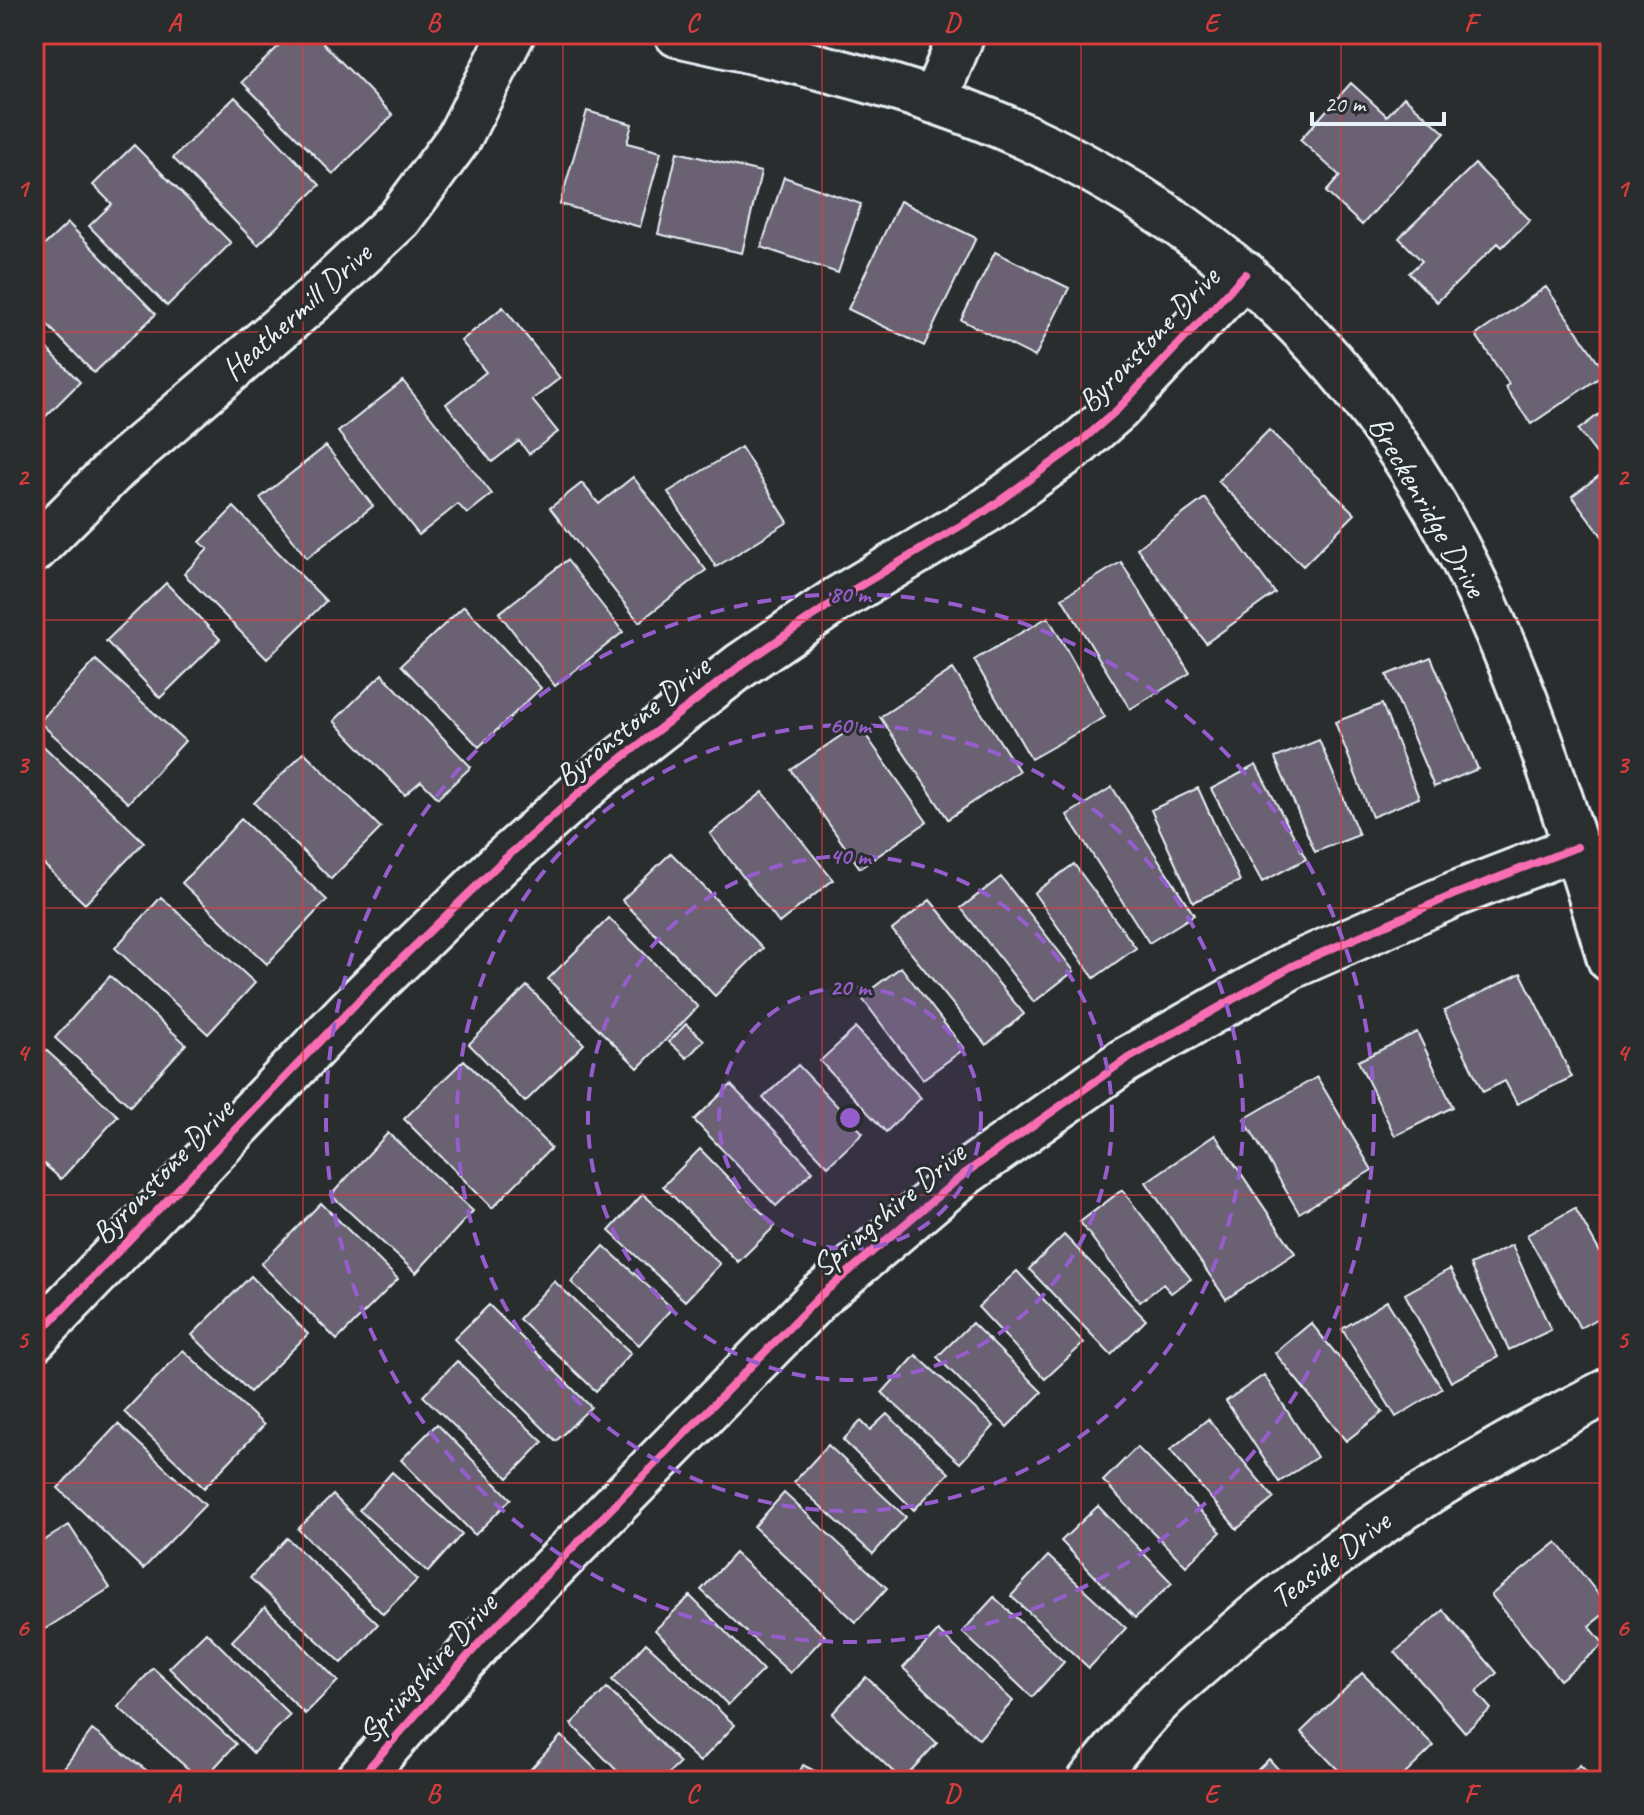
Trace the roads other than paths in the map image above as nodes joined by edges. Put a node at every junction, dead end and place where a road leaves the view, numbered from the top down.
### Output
1 (512, 34) edge
2 (677, 34) edge
3 (962, 34) edge
4 (934, 101) junction
5 (1245, 274) junction
6 (34, 550) edge
7 (1577, 847) junction
8 (1610, 959) edge
9 (34, 1339) edge
10 (1610, 1390) edge
11 (357, 1781) edge
12 (1090, 1781) edge

1 - 6 street, Heathermill Drive
2 - 4 street, Breckenridge Drive
3 - 4 street
4 - 5 street, Breckenridge Drive
5 - 7 street, Breckenridge Drive
5 - 9 street, Byronstone Drive
7 - 8 street, Breckenridge Drive
7 - 11 street, Springshire Drive
10 - 12 street, Teaside Drive

